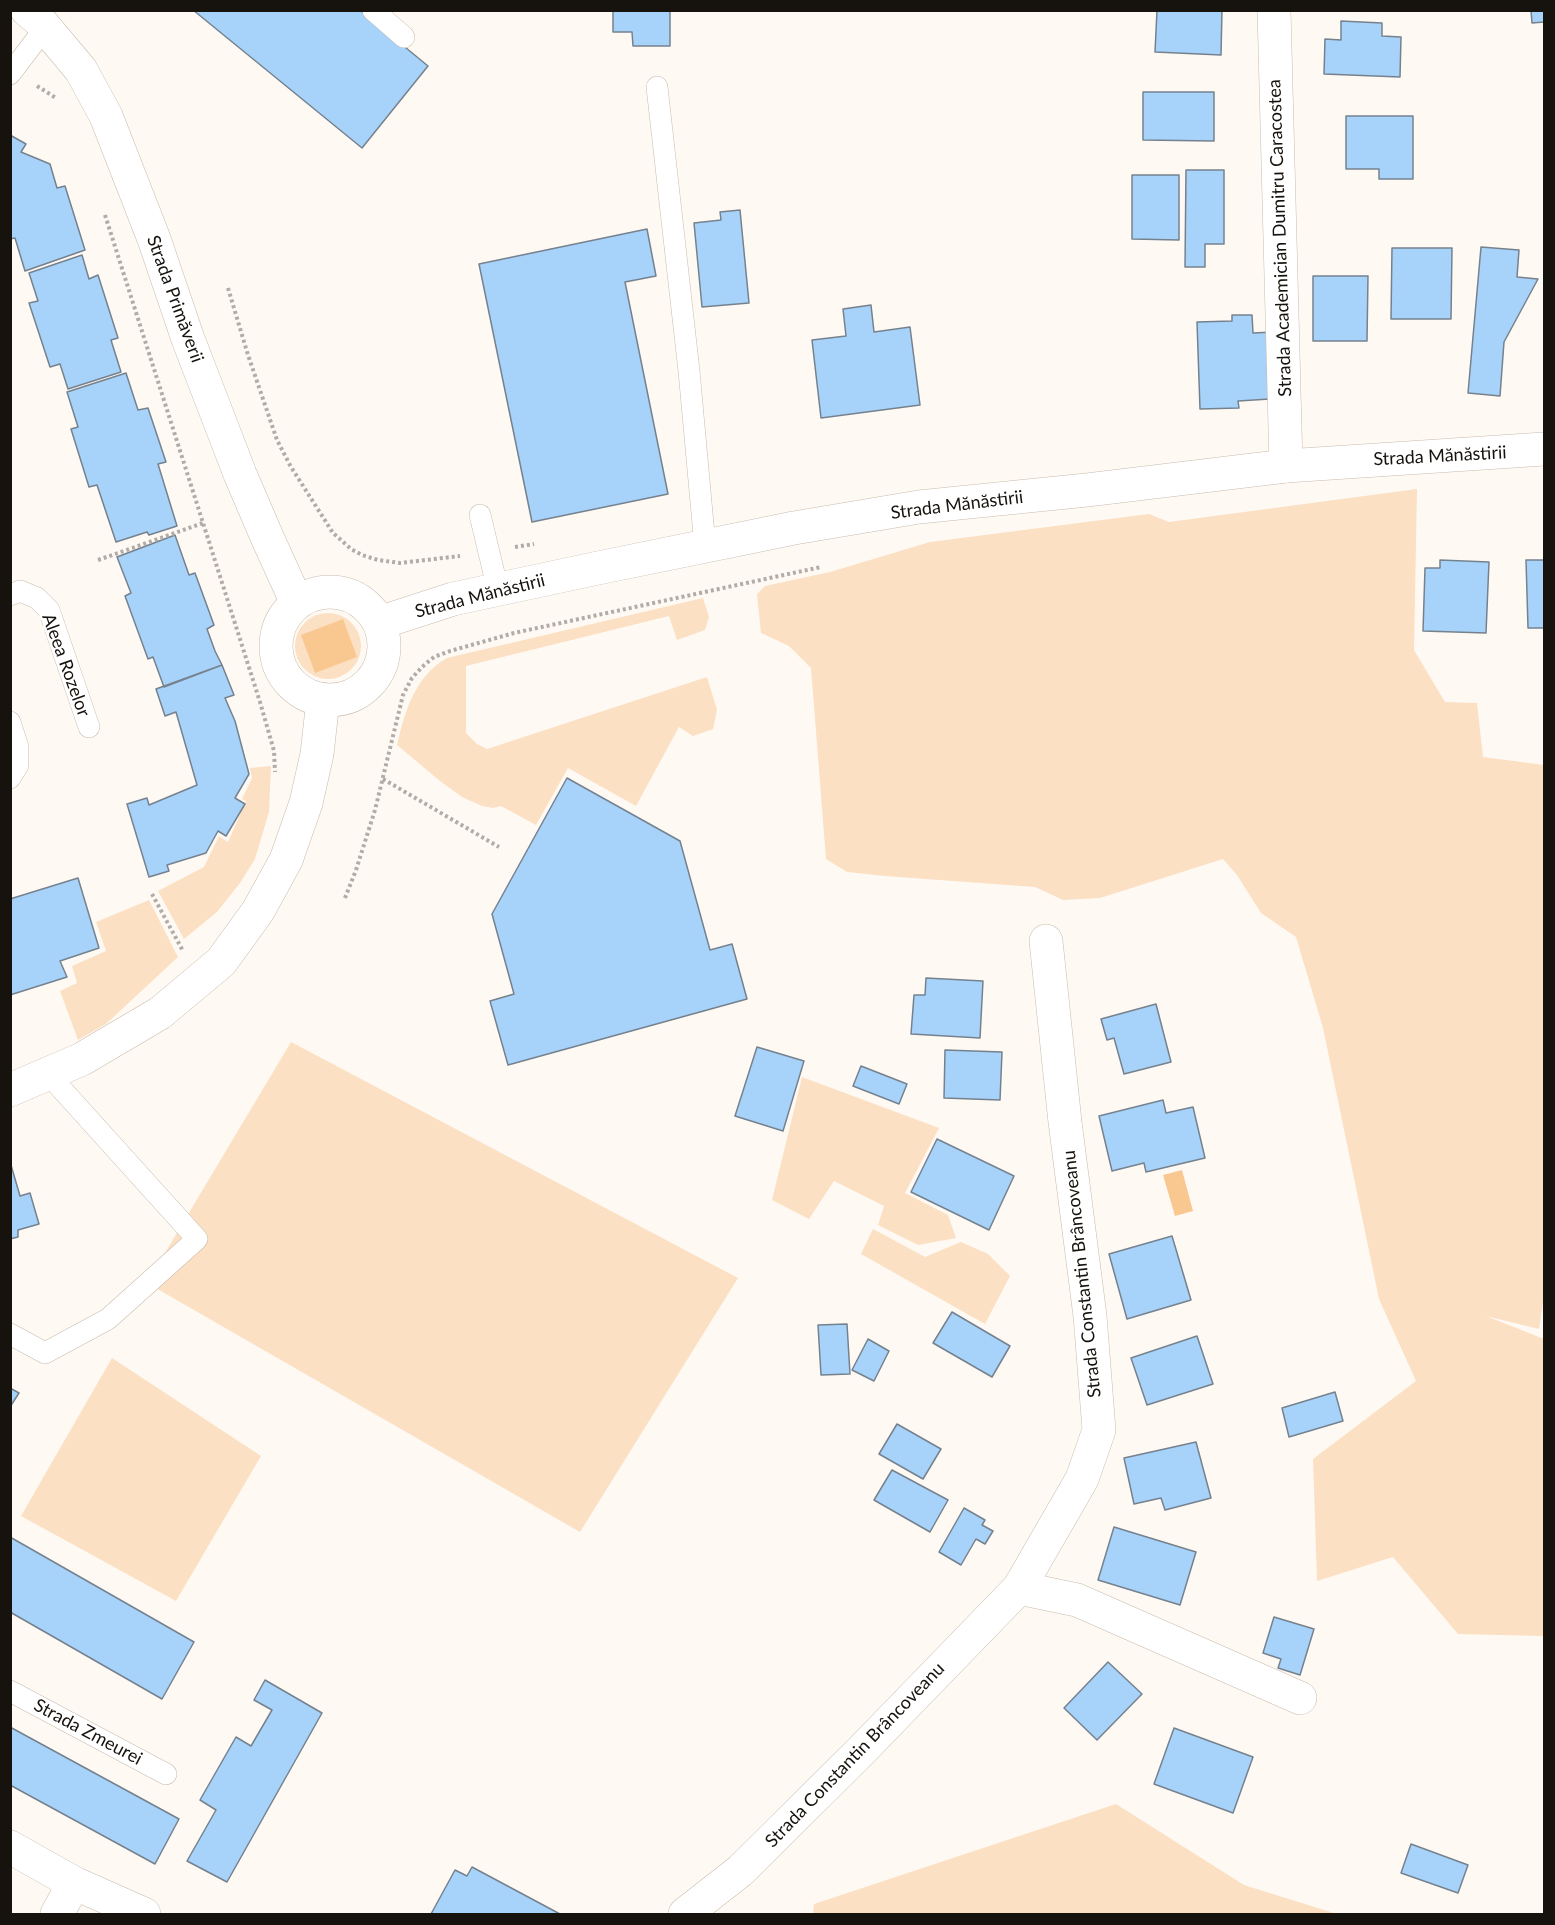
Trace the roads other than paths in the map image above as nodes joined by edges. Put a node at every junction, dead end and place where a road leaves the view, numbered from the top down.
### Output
1 (373, 10) edge
2 (1274, 10) edge
3 (36, 19) edge
4 (405, 37) dead end
5 (11, 73) edge
6 (657, 87) dead end
7 (1545, 449) edge
8 (1286, 466) junction
9 (480, 515) dead end
10 (705, 546) junction
11 (498, 590) junction
12 (10, 594) edge
13 (297, 603) junction
14 (379, 623) junction
15 (323, 700) junction
16 (10, 722) edge
17 (89, 727) dead end
18 (10, 778) edge
19 (1046, 941) dead end
20 (48, 1074) junction
21 (10, 1090) edge
22 (10, 1334) edge
23 (1019, 1588) junction
24 (10, 1691) edge
25 (1300, 1698) dead end
26 (166, 1774) dead end
27 (10, 1847) edge
28 (74, 1883) junction
29 (57, 1914) edge
30 (144, 1914) edge
31 (685, 1914) edge

1 - 4 lane
2 - 8 street, Strada Academician Dumitru Caracostea
3 - 5 lane
3 - 13 street, Strada Primăverii
6 - 10 lane
7 - 8 street, Strada Mănăstirii
8 - 10 street, Strada Mănăstirii
9 - 11 lane
10 - 11 street, Strada Mănăstirii
11 - 14 street, Strada Mănăstirii
12 - 17 lane, Aleea Rozelor
13 - 14 street
13 - 15 street
14 - 15 street
15 - 20 street
16 - 18 lane
19 - 23 street, Strada Constantin Brâncoveanu
20 - 21 street
20 - 22 lane
23 - 25 street
23 - 31 street, Strada Constantin Brâncoveanu
24 - 26 lane, Strada Zmeurei
27 - 28 street
28 - 29 street
28 - 30 street

